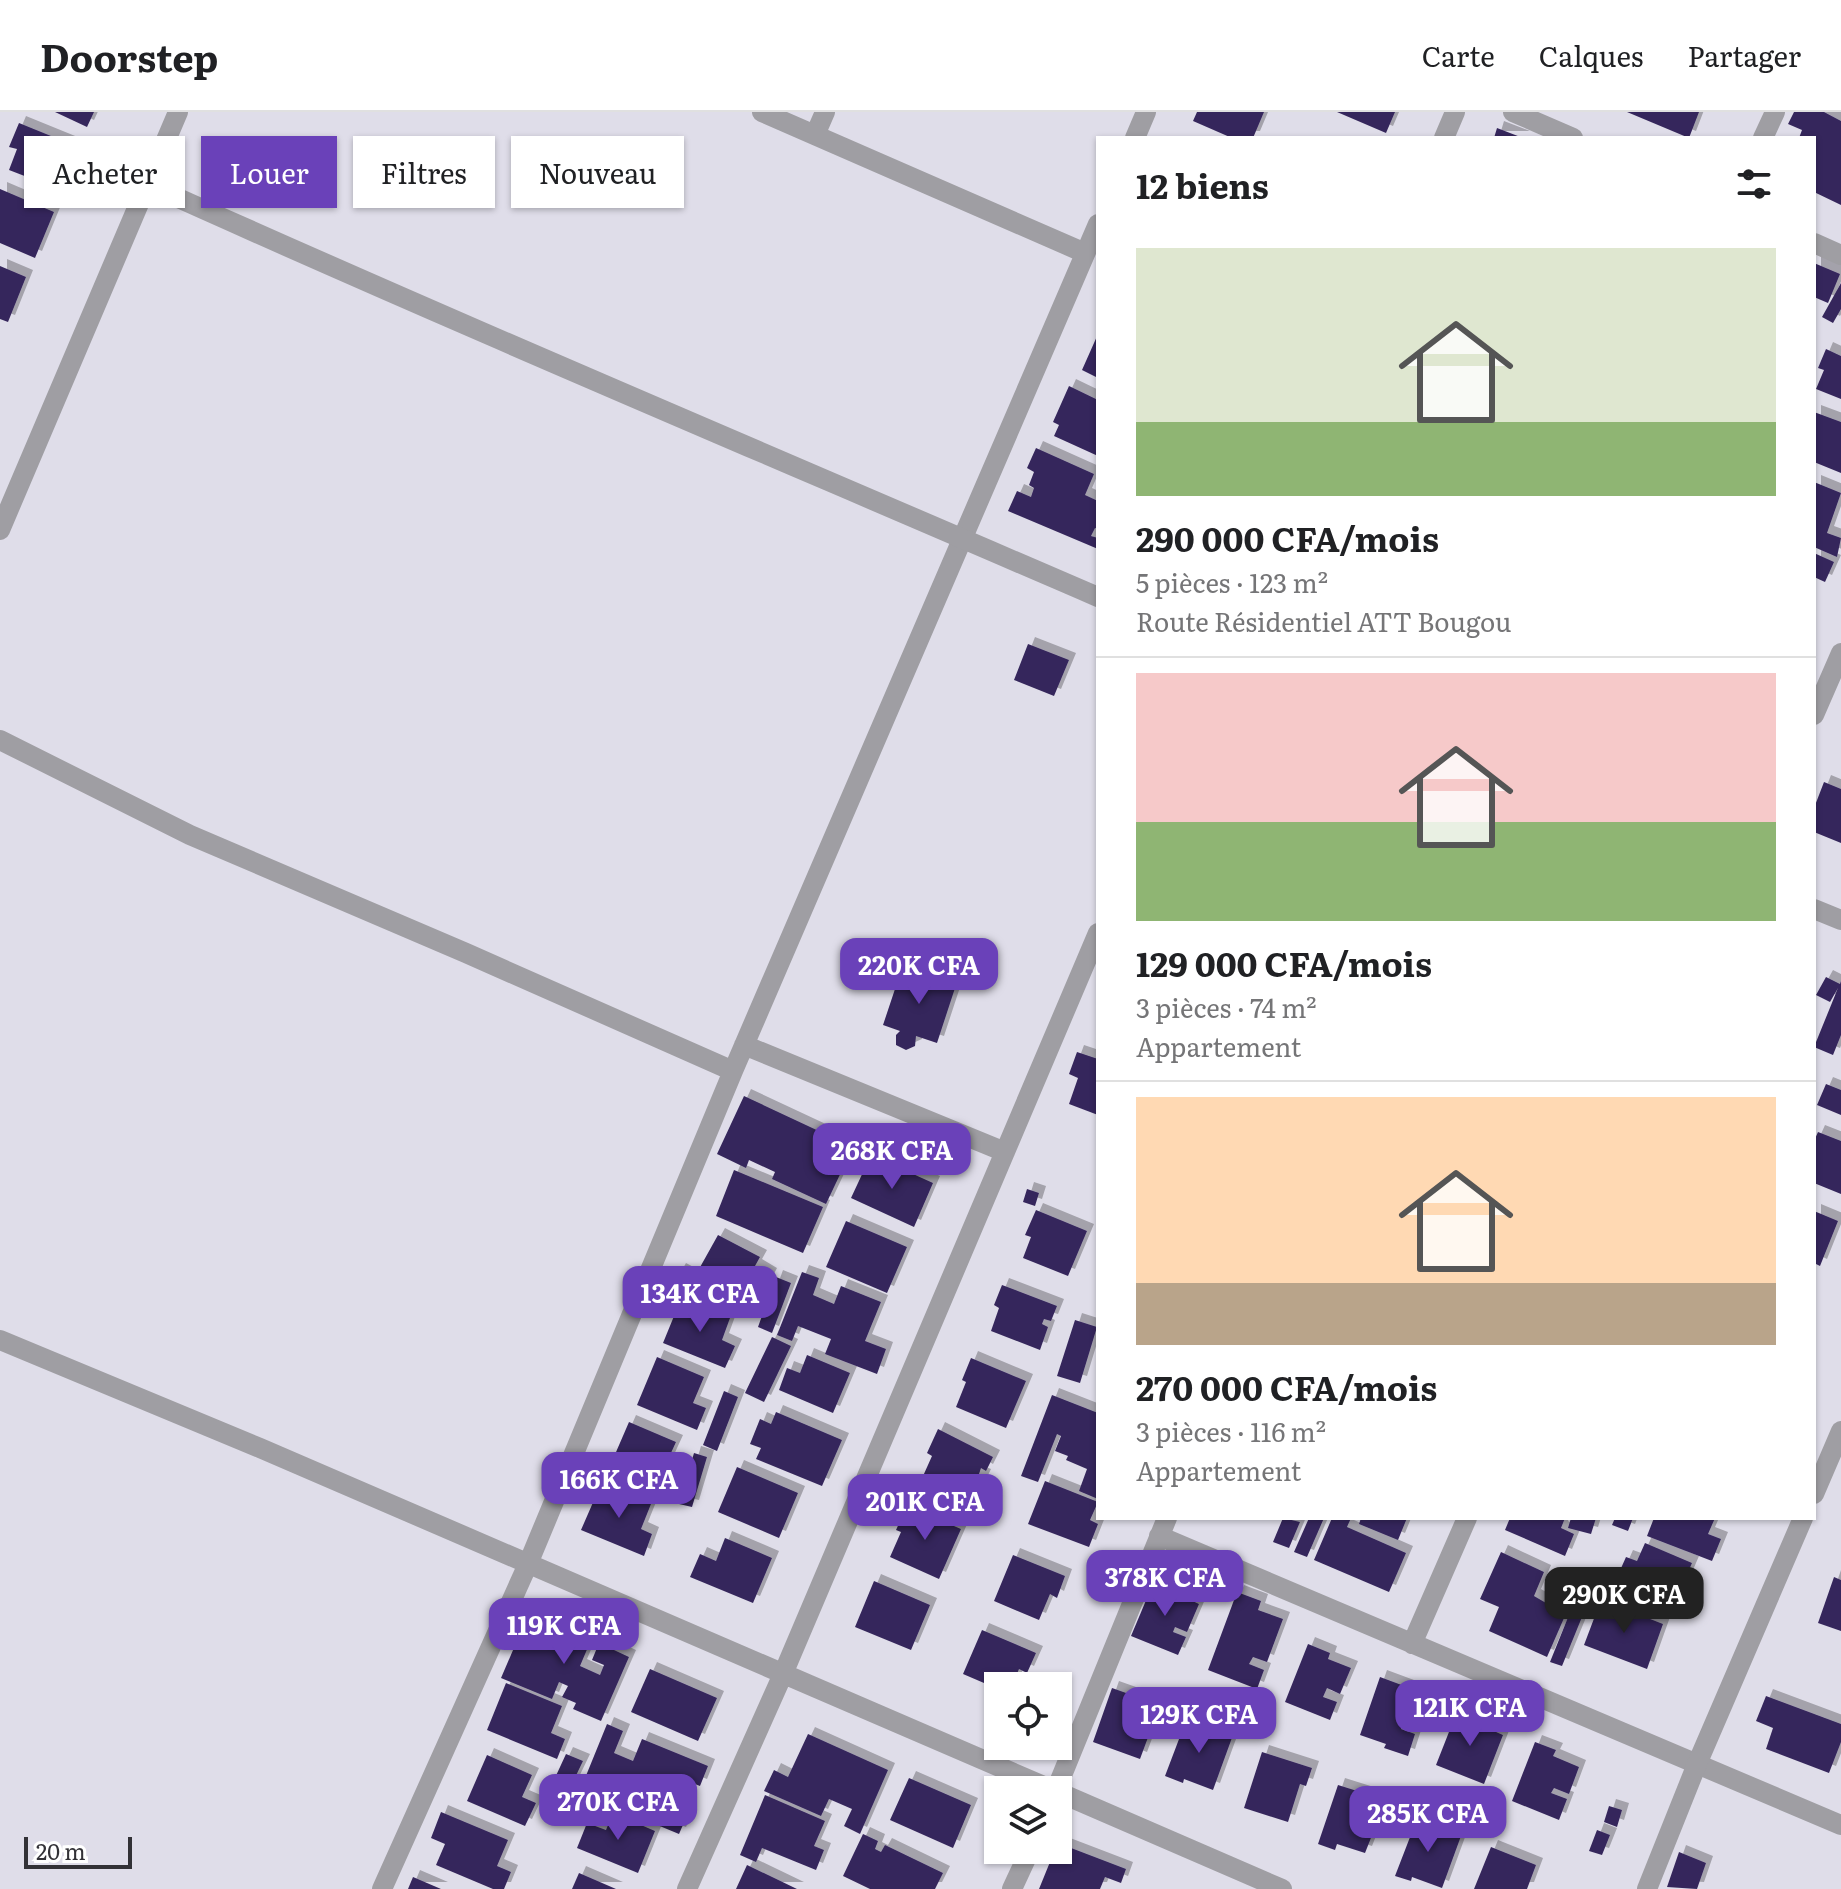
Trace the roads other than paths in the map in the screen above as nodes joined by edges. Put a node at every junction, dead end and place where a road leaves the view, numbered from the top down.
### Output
1 (178, 112) edge
2 (762, 112) edge
3 (825, 112) edge
4 (1146, 112) edge
5 (1455, 112) edge
6 (1513, 112) edge
7 (1775, 112) edge
8 (815, 135) junction
9 (168, 136) edge
10 (1136, 136) edge
11 (1445, 136) edge
12 (1568, 136) edge
13 (1764, 136) edge
14 (185, 201) edge
15 (137, 208) edge
16 (1096, 228) edge
17 (1816, 244) edge
18 (1085, 253) junction
19 (1841, 255) edge
20 (0, 530) edge
21 (961, 538) junction
22 (1096, 596) edge
23 (1841, 653) edge
24 (1816, 710) edge
25 (0, 740) edge
26 (1816, 910) edge
27 (1841, 920) edge
28 (1096, 938) edge
29 (744, 1045) junction
30 (733, 1071) junction
31 (1005, 1152) junction
32 (0, 1340) edge
33 (1841, 1431) edge
34 (1816, 1489) edge
35 (1466, 1520) edge
36 (1802, 1520) edge
37 (1163, 1527) edge
38 (528, 1564) junction
39 (1412, 1644) junction
40 (783, 1674) junction
41 (1697, 1764) junction
42 (1021, 1776) edge
43 (1062, 1776) edge
44 (1072, 1798) edge
45 (1841, 1825) edge
46 (1024, 1864) edge
47 (382, 1889) edge
48 (687, 1889) edge
49 (1012, 1889) edge
50 (1282, 1889) edge
51 (1647, 1889) edge

1 - 9 street
2 - 8 street
3 - 8 street
4 - 10 street
5 - 11 street
6 - 12 street
7 - 13 street
8 - 18 street
14 - 21 street
15 - 20 street
16 - 18 street
17 - 19 street
18 - 21 street
21 - 22 street
21 - 29 street
23 - 24 street
25 - 30 street
26 - 27 street
28 - 31 street
29 - 30 street
29 - 31 street
30 - 38 street
31 - 40 street
32 - 38 street
33 - 34 street
35 - 39 street
36 - 41 street
37 - 39 street
37 - 43 street
38 - 40 street
38 - 47 street
39 - 41 street
40 - 42 street
40 - 48 street
41 - 45 street
41 - 51 street
44 - 50 street
46 - 49 street

